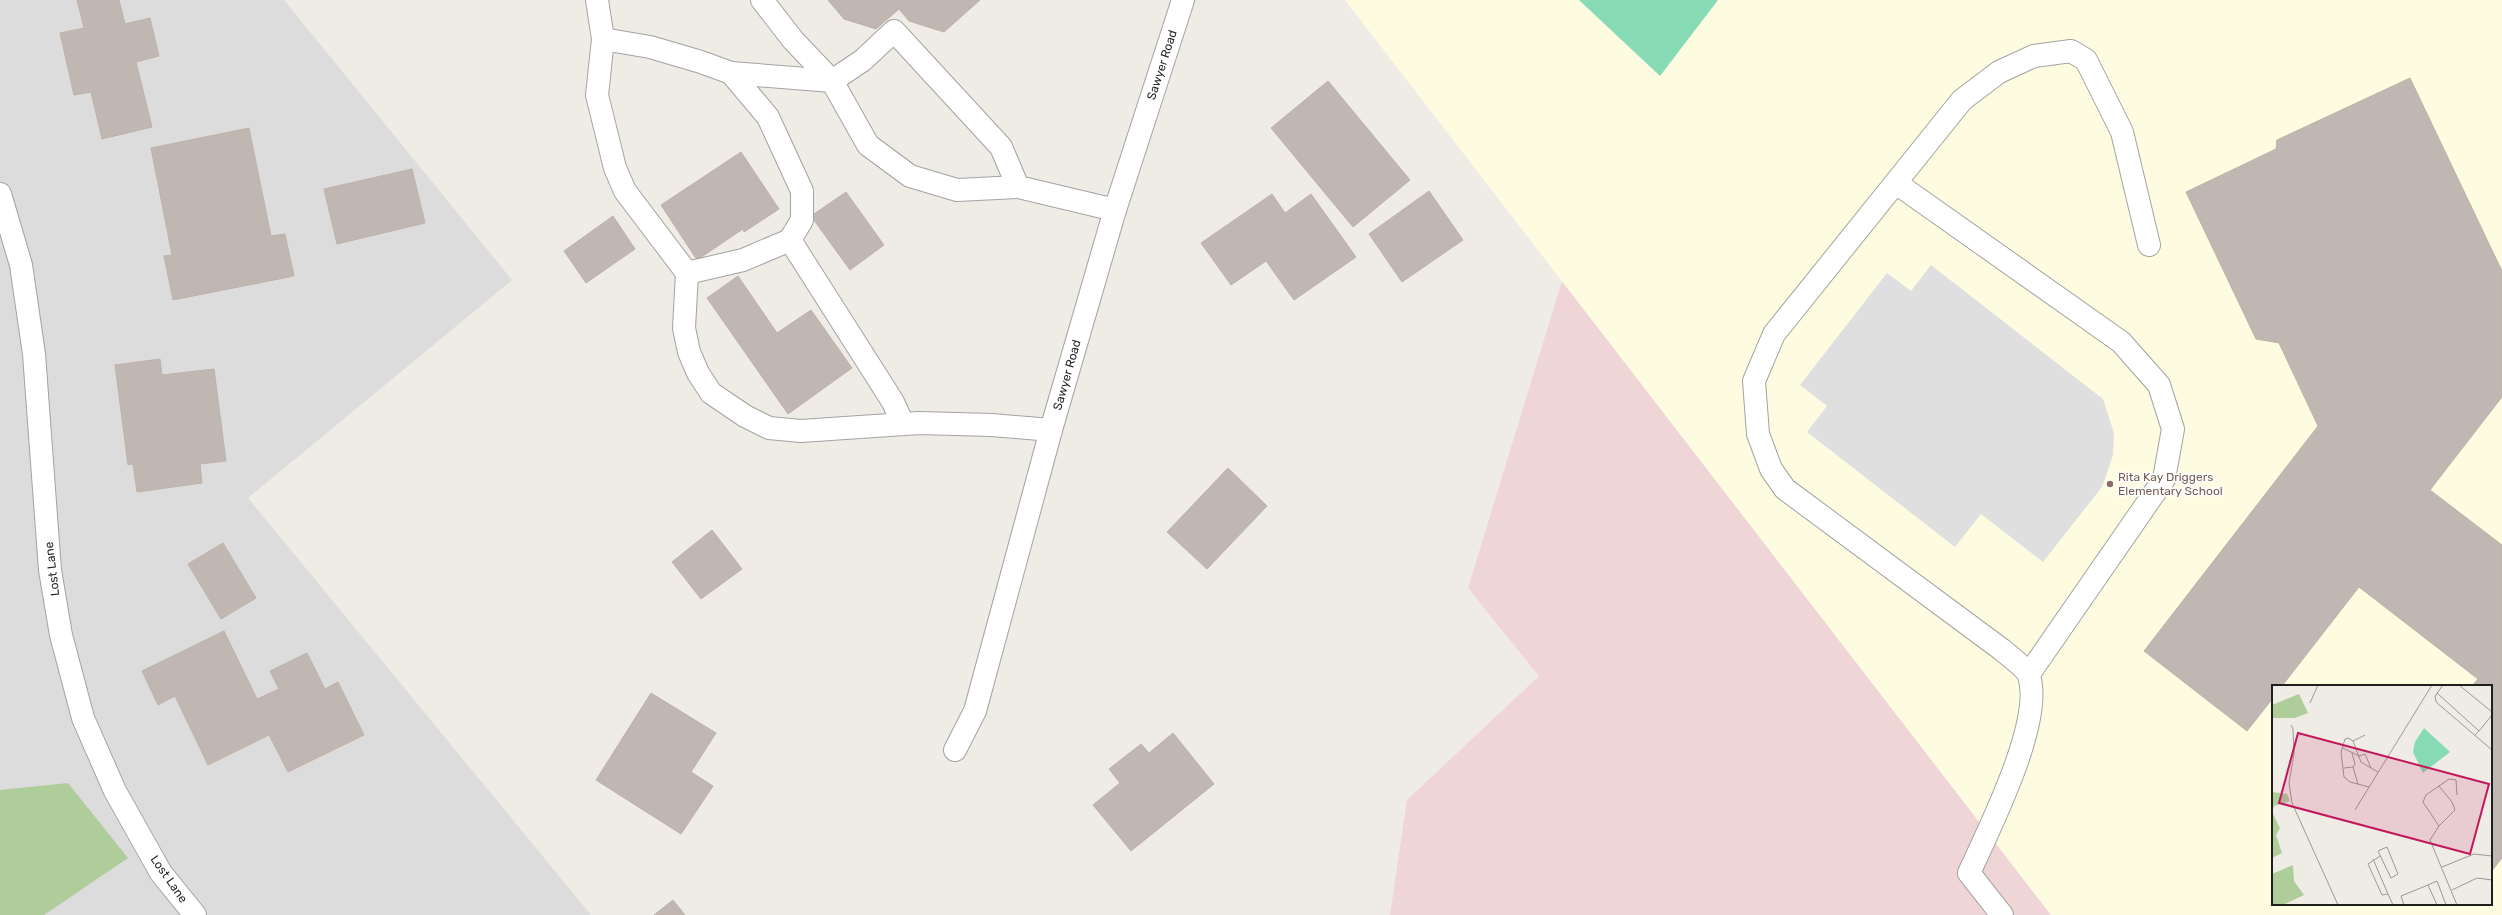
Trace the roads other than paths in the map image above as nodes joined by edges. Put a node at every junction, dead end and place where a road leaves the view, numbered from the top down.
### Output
1 (597, 0) edge
2 (762, 0) edge
3 (1183, 0) edge
4 (602, 39) junction
5 (732, 73) junction
6 (832, 82) junction
7 (1896, 182) junction
8 (1018, 187) junction
9 (0, 194) edge
10 (1115, 210) junction
11 (790, 240) junction
12 (2149, 245) dead end
13 (687, 273) junction
14 (903, 424) junction
15 (1051, 430) junction
16 (2029, 674) junction
17 (955, 750) dead end
18 (195, 915) edge
19 (2002, 915) edge

1 - 4 street
2 - 6 street
3 - 10 street, Sawyer Road
4 - 5 street
4 - 13 street
5 - 6 street
5 - 11 street
6 - 8 street
6 - 8 street
7 - 12 street
7 - 16 street
7 - 16 street
8 - 10 street
9 - 18 street, Lost Lane
10 - 15 street, Sawyer Road
11 - 13 street
11 - 14 street
13 - 14 street
14 - 15 street
15 - 17 street, Sawyer Road
16 - 19 street

